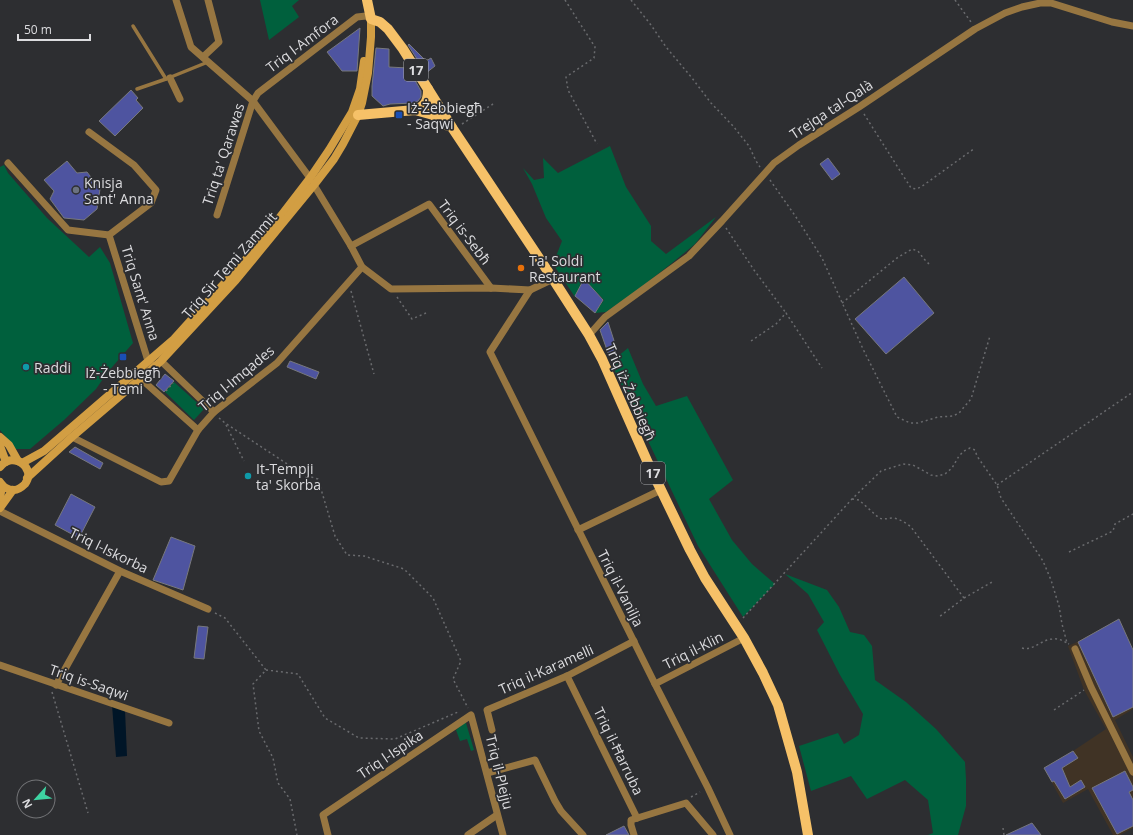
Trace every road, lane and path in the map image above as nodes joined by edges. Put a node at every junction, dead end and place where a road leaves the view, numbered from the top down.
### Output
1 (176, 0) edge
2 (208, 0) edge
3 (361, 0) edge
4 (367, 0) edge
5 (564, 0) edge
6 (631, 0) edge
7 (954, 0) edge
8 (368, 18) junction
9 (133, 26) dead end
10 (1133, 26) edge
11 (975, 28) junction
12 (205, 60) junction
13 (168, 79) junction
14 (137, 89) dead end
15 (428, 89) junction
16 (180, 99) dead end
17 (254, 101) junction
18 (493, 104) dead end
19 (859, 107) junction
20 (415, 110) junction
21 (358, 115) junction
22 (453, 129) junction
23 (89, 132) dead end
24 (597, 144) dead end
25 (975, 148) dead end
26 (8, 163) dead end
27 (764, 173) junction
28 (312, 182) junction
29 (217, 215) dead end
30 (722, 221) junction
31 (109, 235) junction
32 (351, 246) junction
33 (929, 264) dead end
34 (362, 267) junction
35 (554, 279) junction
36 (349, 282) junction
37 (491, 288) junction
38 (391, 289) junction
39 (530, 290) junction
40 (842, 303) junction
41 (426, 313) dead end
42 (786, 313) junction
43 (589, 335) junction
44 (990, 336) dead end
45 (751, 341) dead end
46 (161, 361) junction
47 (151, 364) junction
48 (822, 368) dead end
49 (374, 374) dead end
50 (178, 377) junction
51 (140, 378) junction
52 (1133, 392) edge
53 (161, 397) junction
54 (214, 412) junction
55 (225, 423) junction
56 (198, 430) junction
57 (0, 437) edge
58 (72, 437) junction
59 (0, 446) edge
60 (244, 461) dead end
61 (20, 462) junction
62 (2, 464) edge
63 (27, 478) junction
64 (1, 484) edge
65 (997, 485) junction
66 (13, 490) junction
67 (661, 490) junction
68 (0, 499) edge
69 (852, 499) junction
70 (0, 509) edge
71 (1133, 514) edge
72 (578, 530) junction
73 (1069, 552) dead end
74 (120, 571) junction
75 (994, 582) dead end
76 (964, 598) junction
77 (208, 609) joint
78 (939, 617) dead end
79 (736, 626) junction
80 (744, 638) junction
81 (634, 641) junction
82 (1067, 643) junction
83 (1022, 648) dead end
84 (1075, 649) joint
85 (0, 665) edge
86 (266, 670) junction
87 (567, 676) junction
88 (48, 681) junction
89 (655, 684) junction
90 (56, 685) junction
91 (1091, 687) junction
92 (1054, 710) dead end
93 (472, 715) junction
94 (169, 723) dead end
95 (492, 730) dead end
96 (1133, 772) edge
97 (487, 773) junction
98 (708, 788) junction
99 (691, 796) dead end
100 (88, 813) dead end
101 (497, 815) junction
102 (637, 818) junction
103 (1002, 828) dead end
104 (297, 835) edge
105 (328, 835) edge
106 (468, 835) edge
107 (503, 835) edge
108 (583, 835) edge
109 (634, 835) edge
110 (713, 835) edge
111 (730, 835) edge
112 (808, 835) edge
113 (1004, 835) edge

1 - 12 street
2 - 12 street
3 - 8 main road
4 - 8 main road
5 - 24 path
6 - 27 path
7 - 11 path
8 - 15 main road, Triq iż-Żebbiegħ / 17
8 - 17 street, Triq l-Amfora
8 - 21 main road, Triq Sir Temi Zammit
8 - 28 main road, Triq Sir Temi Zammit
9 - 13 lane
10 - 11 street, Trejqa tal-Qalà
11 - 19 street, Trejqa tal-Qalà
12 - 13 lane
12 - 17 street
13 - 14 lane
13 - 16 street
15 - 20 main road
15 - 22 main road, Triq iż-Żebbiegħ / 17
17 - 28 street
17 - 29 street, Triq ta' Qarawas
18 - 22 path
19 - 25 path
19 - 27 street, Trejqa tal-Qalà
20 - 21 main road, 17
20 - 22 main road, 17
21 - 28 main road, Triq Sir Temi Zammit
22 - 35 main road, Triq iż-Żebbiegħ / 17
23 - 31 street
26 - 31 street, Triq Sant' Anna
27 - 30 street, Trejqa tal-Qalà
27 - 40 path
28 - 32 street
28 - 46 main road, Triq Sir Temi Zammit
28 - 47 main road, Triq Sir Temi Zammit
30 - 42 path
30 - 43 street, Trejqa tal-Qalà
31 - 47 street, Triq Sant' Anna
32 - 34 street
32 - 37 street, Triq is-Sebħ
33 - 40 path
34 - 36 street, Triq l-Imqades
34 - 38 street
35 - 39 street
35 - 43 main road, Triq iż-Żebbiegħ / 17
36 - 49 path
36 - 54 street, Triq l-Imqades
37 - 38 street
37 - 39 street
38 - 41 path
39 - 72 street, Triq il-Vanilja
40 - 44 path
42 - 45 path
42 - 48 path
43 - 67 main road, Triq iż-Żebbiegħ / 17
46 - 47 main road, Triq Sir Temi Zammit
46 - 50 street
47 - 51 main road, Triq Sir Temi Zammit
47 - 61 main road, Triq Sir Temi Zammit
50 - 53 path
50 - 54 street
51 - 53 street
51 - 58 main road, Triq Sir Temi Zammit
52 - 65 path
53 - 56 street
54 - 55 path
54 - 56 street, Triq l-Imqades
55 - 60 path
55 - 93 path
56 - 58 street, Triq l-Imqades
57 - 61 main road
58 - 63 main road, Triq Sir Temi Zammit
59 - 62 main road
61 - 62 main road, Triq Sir Temi Zammit
61 - 63 main road
63 - 66 main road, Triq Sir Temi Zammit
64 - 66 main road
64 - 68 main road
65 - 69 path
65 - 82 path
66 - 70 main road
67 - 72 street
67 - 79 main road, Triq iż-Żebbiegħ / 17
69 - 76 path
69 - 79 path
70 - 74 street, Triq l-Iskorba
71 - 73 path
72 - 81 street, Triq il-Vanilja
74 - 77 street, Triq l-Iskorba
74 - 90 street
75 - 76 path
76 - 78 path
77 - 86 path
79 - 80 main road, Triq iż-Żebbiegħ / 17
80 - 89 street, Triq il-Klin
80 - 112 main road, Triq iż-Żebbiegħ / 17
81 - 87 street, Triq il-Karamelli
81 - 89 street, Triq il-Vanilja
82 - 83 path
82 - 84 path
84 - 91 street
85 - 88 street, Triq is-Saqwi
86 - 93 path
86 - 104 path
87 - 95 street, Triq il-Karamelli
87 - 102 street, Triq il-Ħarruba
88 - 90 street, Triq is-Saqwi
88 - 100 path
89 - 98 street, Triq il-Vanilja
90 - 94 street, Triq is-Saqwi
91 - 92 path
91 - 96 street
93 - 97 street, Triq il-Plejju
93 - 105 street, Triq l-Ispika
97 - 101 street, Triq il-Plejju
97 - 108 street
98 - 99 path
98 - 111 street, Triq il-Vanilja
101 - 106 street
101 - 107 street, Triq il-Plejju
102 - 109 street
102 - 110 street
103 - 113 path

